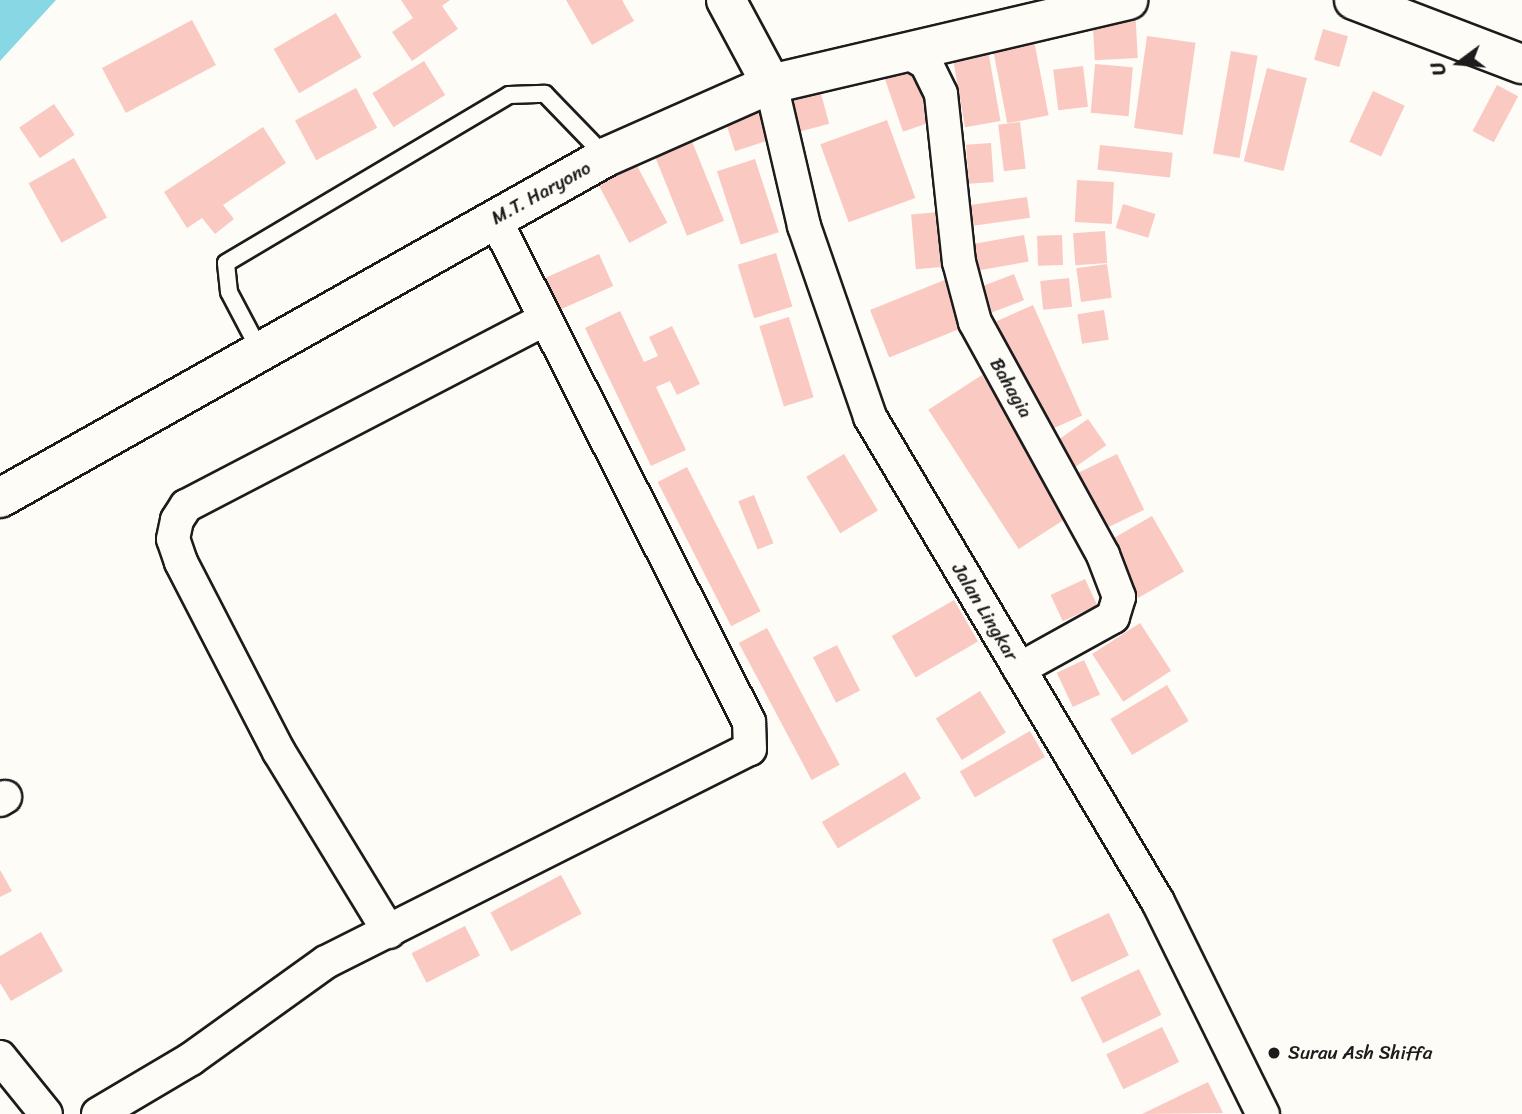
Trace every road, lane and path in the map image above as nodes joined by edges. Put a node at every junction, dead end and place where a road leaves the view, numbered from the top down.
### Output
1 (726, 0) edge
2 (1128, 0) edge
3 (1354, 0) edge
4 (905, 51) junction
5 (1522, 64) edge
6 (771, 84) junction
7 (606, 157) junction
8 (495, 219) junction
9 (542, 321) junction
10 (260, 349) junction
11 (0, 498) edge
12 (1019, 669) junction
13 (388, 932) junction
14 (0, 1057) edge
15 (46, 1114) edge
16 (98, 1114) edge
17 (1263, 1114) edge

1 - 6 highway
2 - 4 highway, M.T. Haryono
3 - 5 highway
4 - 6 highway, M.T. Haryono
4 - 12 street, Bahagia
6 - 7 highway, M.T. Haryono
6 - 12 street, Jalan Lingkar
7 - 8 highway, M.T. Haryono
7 - 10 lane
8 - 9 street
8 - 10 highway, M.T. Haryono
9 - 13 street
9 - 13 street
10 - 11 highway, M.T. Haryono
12 - 17 street, Jalan Lingkar
13 - 16 street
14 - 15 street

